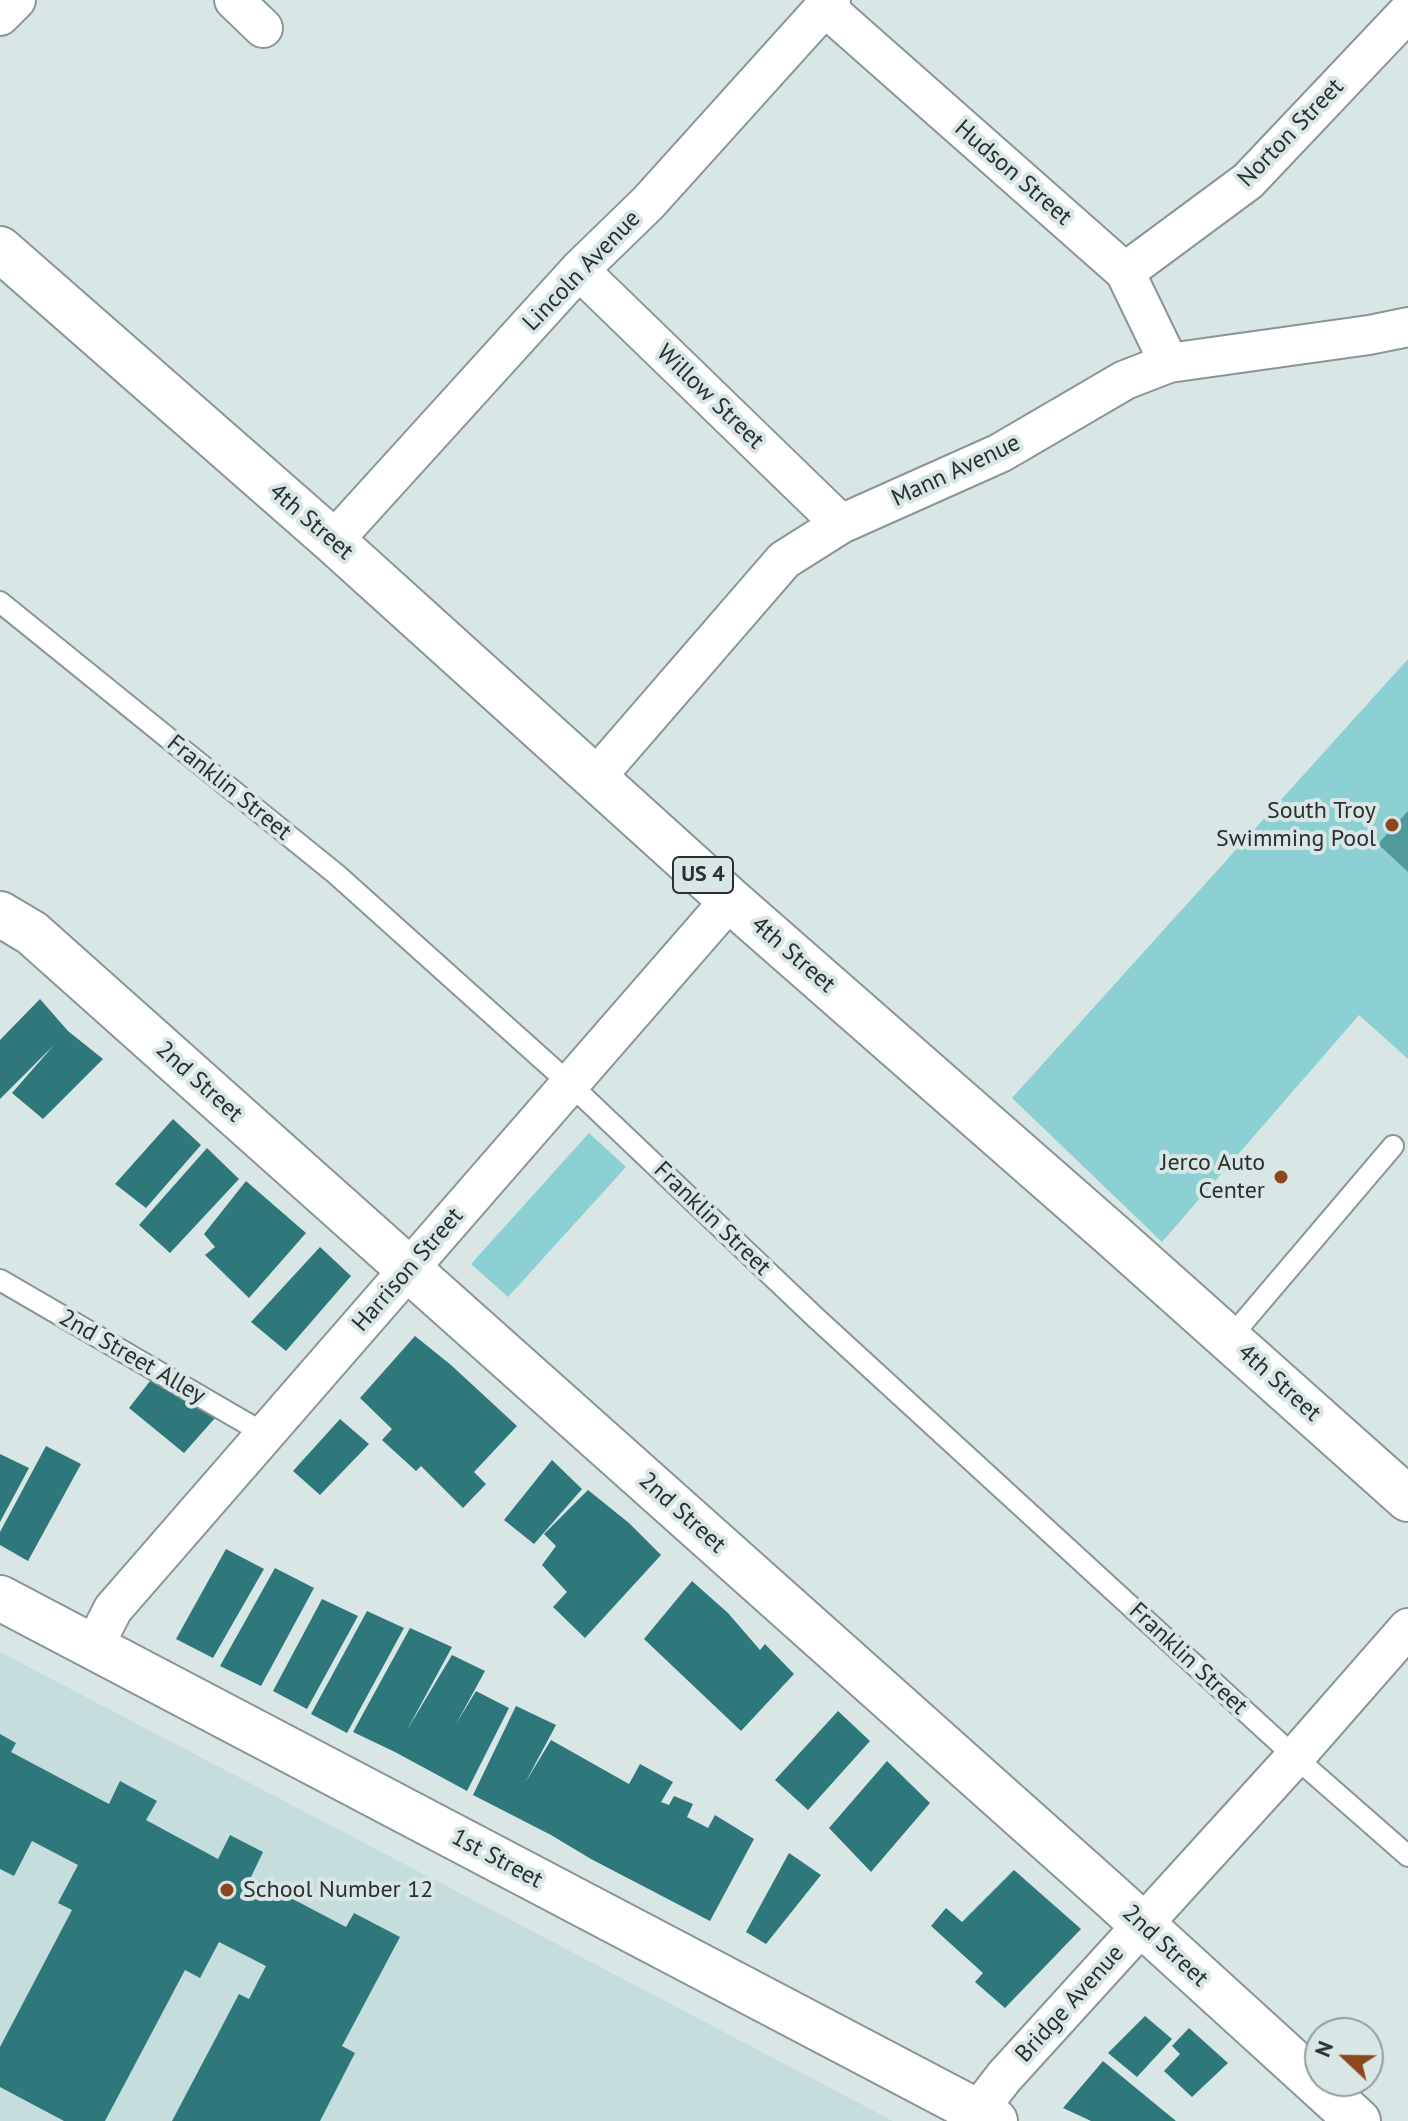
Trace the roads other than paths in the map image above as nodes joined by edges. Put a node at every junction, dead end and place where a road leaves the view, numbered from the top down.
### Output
1 (16, 0) edge
2 (234, 0) edge
3 (828, 3) edge
4 (1408, 12) edge
5 (0, 16) edge
6 (263, 28) dead end
7 (0, 249) edge
8 (579, 270) junction
9 (1125, 272) junction
10 (1408, 327) edge
11 (1169, 363) junction
12 (841, 524) junction
13 (333, 541) junction
14 (0, 602) edge
15 (596, 777) junction
16 (730, 900) junction
17 (0, 914) edge
18 (570, 1084) junction
19 (1393, 1146) dead end
20 (409, 1269) junction
21 (0, 1280) edge
22 (1229, 1339) junction
23 (265, 1434) junction
24 (1408, 1499) edge
25 (0, 1598) edge
26 (1408, 1628) edge
27 (94, 1646) junction
28 (1295, 1757) junction
29 (1408, 1856) edge
30 (1143, 1925) junction
31 (981, 2118) edge
32 (1358, 2121) edge

1 - 5 street
2 - 6 street
3 - 8 street, Lincoln Avenue
3 - 9 street, Hudson Street
4 - 9 street, Norton Street
7 - 13 street, 4th Street / US 4
8 - 12 street, Willow Street
8 - 13 street, Lincoln Avenue
9 - 11 street, Hudson Street
10 - 11 street, Mann Avenue
11 - 12 street, Mann Avenue
12 - 15 street, Mann Avenue
13 - 15 street, 4th Street / US 4
14 - 18 lane, Franklin Street
15 - 16 street, 4th Street / US 4
16 - 18 street, Harrison Street
16 - 22 street, 4th Street / US 4
17 - 20 street, 2nd Street
18 - 20 street, Harrison Street
18 - 28 lane, Franklin Street
19 - 22 lane
20 - 23 street, Harrison Street
20 - 30 street, 2nd Street
21 - 23 lane, 2nd Street Alley
22 - 24 street, 4th Street / US 4
23 - 27 street, Harrison Street
25 - 27 street, 1st Street
26 - 28 street, Bridge Avenue
27 - 31 street, 1st Street
28 - 29 lane, Franklin Street
28 - 30 street, Bridge Avenue
30 - 31 street, Bridge Avenue
30 - 32 street, 2nd Street

